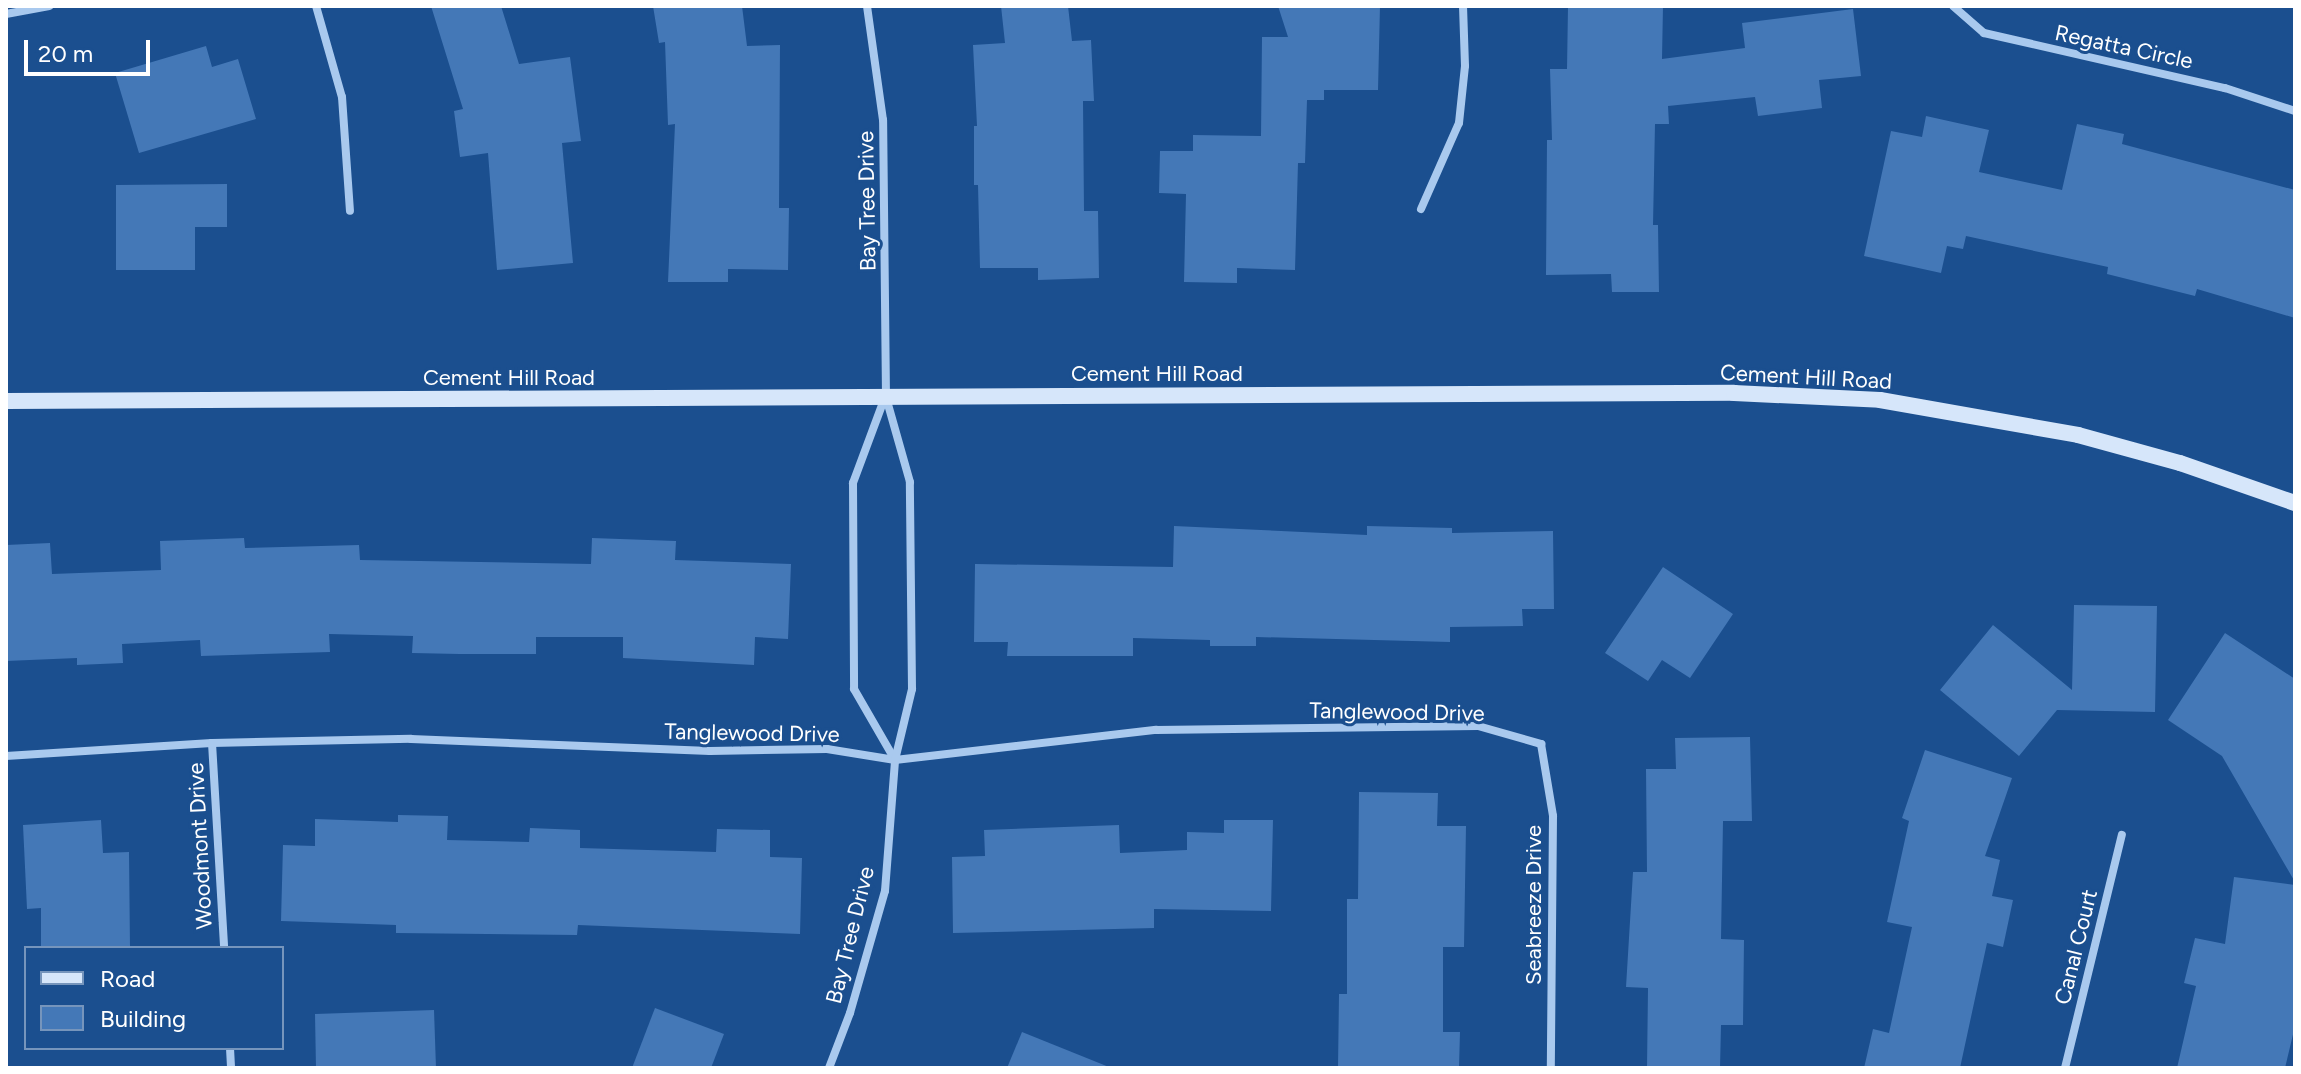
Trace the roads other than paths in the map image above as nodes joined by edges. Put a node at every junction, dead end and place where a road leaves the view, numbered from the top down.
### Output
1 (49, 6) edge
2 (316, 6) edge
3 (867, 6) edge
4 (1463, 6) edge
5 (1953, 6) edge
6 (6, 14) edge
7 (2295, 111) edge
8 (1421, 209) dead end
9 (350, 211) dead end
10 (886, 397) junction
11 (6, 401) edge
12 (2295, 503) edge
13 (212, 743) junction
14 (1541, 744) joint
15 (6, 756) edge
16 (895, 760) junction
17 (2122, 835) dead end
18 (224, 946) edge
19 (829, 1068) edge
20 (1551, 1068) edge
21 (2065, 1068) edge

1 - 6 street
2 - 9 street
3 - 10 street, Bay Tree Drive
4 - 8 street
5 - 7 street, Regatta Circle
10 - 11 street, Cement Hill Road
10 - 12 street, Cement Hill Road
10 - 16 street, Bay Tree Drive
10 - 16 street, Bay Tree Drive
13 - 15 street, Tanglewood Drive
13 - 16 street, Tanglewood Drive
13 - 18 street, Woodmont Drive
14 - 16 street, Tanglewood Drive
14 - 20 street, Seabreeze Drive
16 - 19 street, Bay Tree Drive
17 - 21 street, Canal Court

